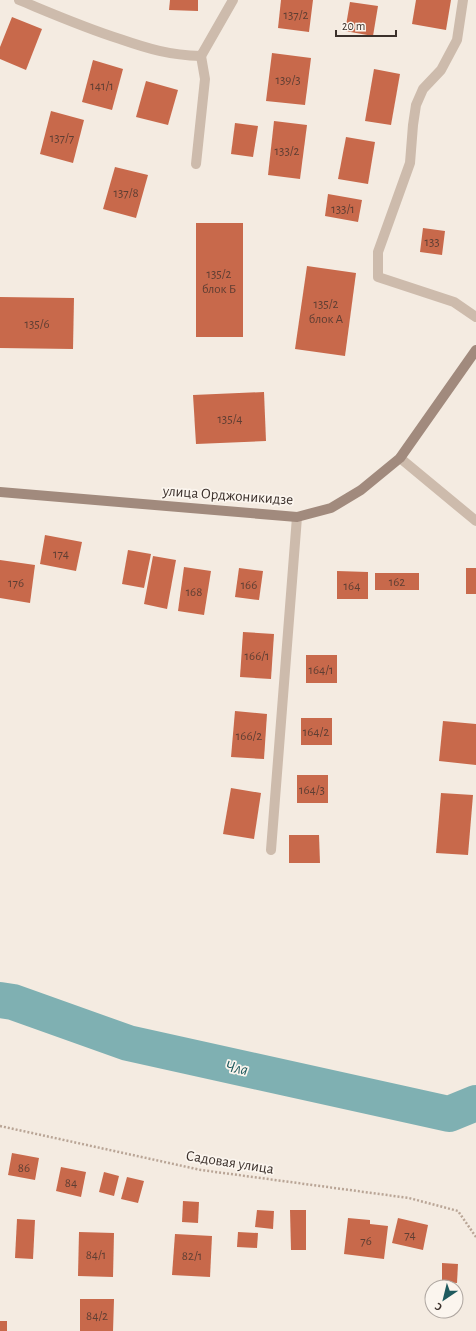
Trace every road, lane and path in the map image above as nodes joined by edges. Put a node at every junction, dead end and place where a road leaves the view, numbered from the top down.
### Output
1 (19, 0) edge
2 (234, 0) edge
3 (463, 0) edge
4 (201, 56) junction
5 (196, 164) dead end
6 (476, 317) edge
7 (476, 350) edge
8 (400, 458) junction
9 (0, 492) edge
10 (297, 516) junction
11 (476, 521) edge
12 (271, 850) dead end
13 (0, 1126) edge
14 (476, 1237) edge

1 - 4 street
2 - 4 street
3 - 6 street
4 - 5 street
7 - 8 street, улица Орджоникидзе
8 - 10 street, улица Орджоникидзе
8 - 11 street
9 - 10 street, улица Орджоникидзе
10 - 12 street
13 - 14 path, Садовая улица

